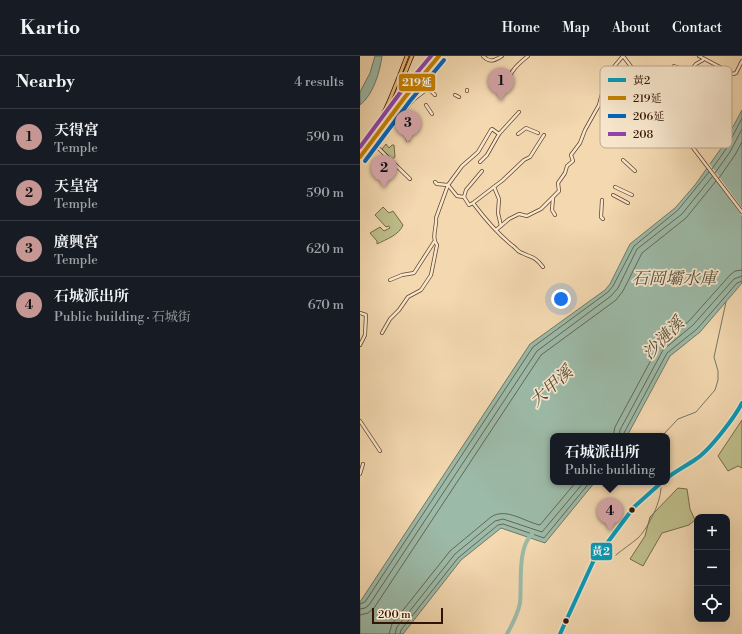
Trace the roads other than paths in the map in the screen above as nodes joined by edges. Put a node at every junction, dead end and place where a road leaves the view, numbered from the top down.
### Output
1 (407, 56) edge
2 (412, 56) edge
3 (434, 56) edge
4 (483, 56) edge
5 (502, 56) edge
6 (528, 56) edge
7 (623, 56) edge
8 (699, 56) edge
9 (438, 57) edge
10 (704, 60) junction
11 (742, 61) edge
12 (615, 66) edge
13 (631, 66) edge
14 (694, 66) edge
15 (716, 66) edge
16 (732, 74) edge
17 (507, 84) dead end
18 (435, 95) dead end
19 (455, 95) dead end
20 (406, 97) junction
21 (459, 97) dead end
22 (600, 101) edge
23 (409, 103) junction
24 (426, 105) dead end
25 (399, 106) junction
26 (396, 110) junction
27 (387, 111) junction
28 (519, 112) dead end
29 (432, 114) dead end
30 (405, 131) dead end
31 (538, 133) dead end
32 (499, 134) junction
33 (518, 134) dead end
34 (544, 135) dead end
35 (369, 139) junction
36 (408, 140) dead end
37 (372, 142) junction
38 (692, 148) edge
39 (360, 151) edge
40 (360, 157) edge
41 (623, 160) dead end
42 (480, 162) dead end
43 (482, 171) dead end
44 (635, 171) dead end
45 (410, 179) dead end
46 (435, 182) dead end
47 (448, 185) junction
48 (494, 187) junction
49 (615, 187) dead end
50 (613, 195) dead end
51 (632, 195) dead end
52 (464, 197) junction
53 (553, 197) junction
54 (602, 200) dead end
55 (473, 203) junction
56 (628, 203) dead end
57 (742, 212) edge
58 (555, 215) dead end
59 (603, 219) dead end
60 (501, 226) junction
61 (496, 230) junction
62 (434, 242) junction
63 (543, 266) dead end
64 (390, 280) dead end
65 (360, 313) edge
66 (382, 333) dead end
67 (360, 345) edge
68 (742, 403) edge
69 (360, 421) edge
70 (380, 451) dead end
71 (363, 464) dead end
72 (360, 474) edge
73 (670, 476) edge
74 (659, 485) edge
75 (560, 634) edge

1 - 27 main road
2 - 27 main road
3 - 9 street
4 - 5 street
6 - 17 street
7 - 12 street
7 - 13 street
8 - 10 street
9 - 20 street
10 - 14 street
10 - 15 street
11 - 16 street
18 - 23 street
19 - 21 street
20 - 23 street
20 - 25 street
22 - 53 street
23 - 25 street
24 - 29 street
25 - 26 street
26 - 27 street
26 - 37 street
27 - 35 main road
27 - 37 main road
28 - 32 street
30 - 36 street
31 - 33 street
32 - 42 street
32 - 47 street
34 - 48 street
35 - 37 street
35 - 39 main road
37 - 40 main road
37 - 45 street
38 - 57 street
41 - 44 street
43 - 52 street
46 - 47 street
47 - 52 street
47 - 62 street
48 - 55 street
48 - 60 street
49 - 51 street
50 - 56 street
52 - 55 street
53 - 58 street
53 - 60 street
54 - 59 street
55 - 61 street
60 - 61 street
61 - 63 street
62 - 64 street
62 - 66 street
65 - 67 street
68 - 73 street
69 - 70 street
71 - 72 street
74 - 75 street

